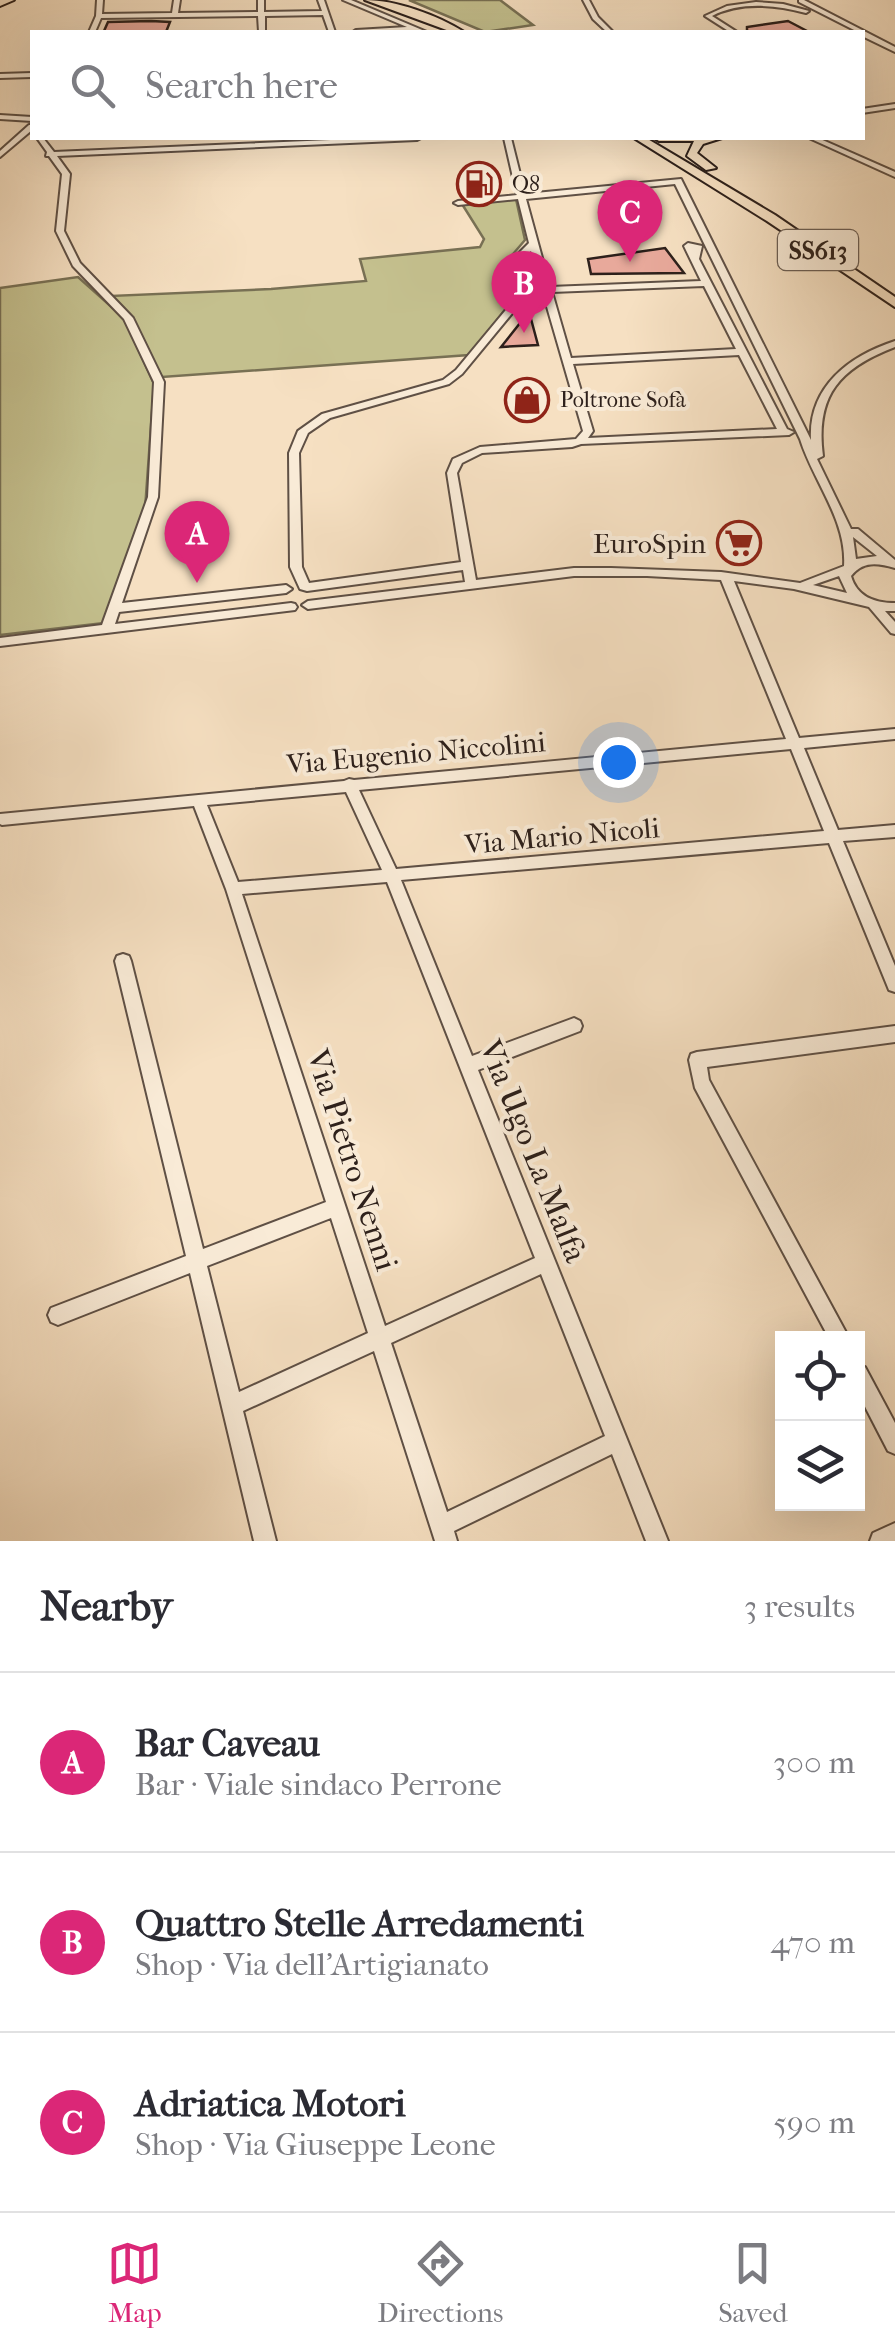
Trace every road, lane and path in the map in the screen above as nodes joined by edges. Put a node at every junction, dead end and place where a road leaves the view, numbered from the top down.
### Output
1 (10, 0) edge
2 (100, 0) edge
3 (177, 0) edge
4 (261, 0) edge
5 (321, 0) edge
6 (346, 0) edge
7 (369, 0) edge
8 (386, 0) edge
9 (399, 0) edge
10 (586, 0) edge
11 (772, 0) edge
12 (786, 0) edge
13 (800, 0) edge
14 (813, 0) edge
15 (0, 1) edge
16 (763, 4) junction
17 (806, 11) junction
18 (820, 11) junction
19 (326, 12) junction
20 (261, 14) junction
21 (175, 15) junction
22 (99, 16) junction
23 (416, 28) junction
24 (93, 30) edge
25 (262, 30) edge
26 (331, 30) edge
27 (386, 30) edge
28 (420, 30) edge
29 (455, 30) edge
30 (455, 30) edge
31 (468, 30) edge
32 (608, 30) edge
33 (731, 30) edge
34 (844, 30) edge
35 (853, 30) edge
36 (865, 37) edge
37 (895, 53) edge
38 (30, 75) edge
39 (0, 76) edge
40 (895, 106) edge
41 (865, 111) edge
42 (0, 117) edge
43 (30, 119) edge
44 (30, 129) edge
45 (41, 140) edge
46 (322, 140) edge
47 (507, 140) edge
48 (639, 140) edge
49 (639, 140) edge
50 (653, 140) edge
51 (708, 140) edge
52 (821, 140) edge
53 (180, 143) edge
54 (0, 152) edge
55 (48, 154) junction
56 (895, 175) edge
57 (678, 181) junction
58 (744, 193) junction
59 (521, 196) junction
60 (458, 203) dead end
61 (532, 244) junction
62 (696, 256) dead end
63 (708, 283) junction
64 (525, 291) junction
65 (546, 291) junction
66 (895, 294) edge
67 (895, 303) edge
68 (895, 344) edge
69 (741, 352) junction
70 (568, 362) junction
71 (802, 431) junction
72 (784, 432) junction
73 (580, 441) junction
74 (854, 532) junction
75 (895, 564) edge
76 (468, 565) junction
77 (851, 566) junction
78 (296, 567) junction
79 (726, 577) junction
80 (772, 583) junction
81 (471, 585) junction
82 (307, 588) junction
83 (286, 589) junction
84 (381, 596) junction
85 (869, 603) junction
86 (308, 605) junction
87 (290, 607) junction
88 (114, 608) junction
89 (895, 608) edge
90 (218, 616) junction
91 (107, 630) junction
92 (895, 630) edge
93 (0, 642) edge
94 (895, 734) edge
95 (796, 742) junction
96 (349, 784) junction
97 (198, 799) junction
98 (2, 819) edge
99 (895, 831) edge
100 (835, 837) junction
101 (392, 876) junction
102 (234, 889) junction
103 (123, 961) dead end
104 (895, 985) edge
105 (574, 1026) dead end
106 (895, 1034) edge
107 (467, 1066) junction
108 (336, 1207) junction
109 (196, 1263) junction
110 (545, 1263) junction
111 (58, 1314) dead end
112 (835, 1331) edge
113 (378, 1337) junction
114 (865, 1387) edge
115 (231, 1406) junction
116 (616, 1441) junction
117 (895, 1444) edge
118 (444, 1534) edge
119 (895, 1534) edge
120 (265, 1541) edge
121 (657, 1541) edge
122 (881, 1541) edge

1 - 15 highway
2 - 22 street
3 - 21 street
4 - 20 street
5 - 19 street
6 - 23 street
7 - 29 highway
8 - 30 highway
9 - 31 highway
10 - 32 street
11 - 16 street
12 - 17 street
13 - 18 street
14 - 18 street
16 - 17 street
16 - 33 street
17 - 34 street
18 - 35 street
19 - 20 street
19 - 26 street
20 - 21 street
20 - 25 street
21 - 22 street
22 - 24 street
23 - 27 street
23 - 28 street
36 - 37 street
38 - 39 street
40 - 41 street
42 - 43 street
44 - 54 street
45 - 55 street
46 - 53 street
47 - 59 street
48 - 57 highway
49 - 67 highway, SS613
50 - 58 highway, SS613
51 - 58 highway
52 - 56 street
53 - 55 street
55 - 88 street
57 - 59 street
57 - 71 street
58 - 66 highway, SS613
59 - 60 street
59 - 61 street
61 - 64 street
61 - 65 street
62 - 63 street
63 - 65 street
63 - 69 street
64 - 65 street
64 - 78 street
65 - 70 street
68 - 74 street
69 - 70 street
69 - 72 street
70 - 73 street
71 - 72 street
71 - 77 street
72 - 73 street
73 - 76 street
74 - 75 street
74 - 77 street
75 - 77 street
76 - 81 street
76 - 82 street
77 - 80 street
77 - 85 street
78 - 82 street
78 - 83 street
79 - 80 street
79 - 81 street
79 - 95 street
80 - 85 street
81 - 84 street
82 - 83 street
82 - 84 street
82 - 86 street
83 - 87 street
83 - 88 street
83 - 90 street
84 - 86 street
85 - 89 street
85 - 92 street
86 - 87 street
87 - 90 street
88 - 91 street
90 - 91 street
91 - 93 street
94 - 95 street, Via Eugenio Niccolini
95 - 96 street, Via Eugenio Niccolini
95 - 100 street
96 - 97 street, Via Eugenio Niccolini
96 - 101 street, Via Ugo La Malfa
97 - 98 street, Via Eugenio Niccolini
97 - 102 street, Via Pietro Nenni
99 - 100 street, Via Mario Nicoli
100 - 101 street, Via Mario Nicoli
100 - 104 street
101 - 102 street, Via Mario Nicoli
101 - 107 street, Via Ugo La Malfa
102 - 108 street, Via Pietro Nenni
103 - 109 street
105 - 107 street
106 - 112 street
107 - 110 street, Via Ugo La Malfa
108 - 109 street
108 - 113 street, Via Pietro Nenni
109 - 111 street
109 - 115 street
110 - 113 street
110 - 116 street, Via Ugo La Malfa
113 - 115 street
113 - 118 street, Via Pietro Nenni
114 - 117 street
115 - 120 street
116 - 118 street
116 - 121 street, Via Ugo La Malfa
119 - 122 street

